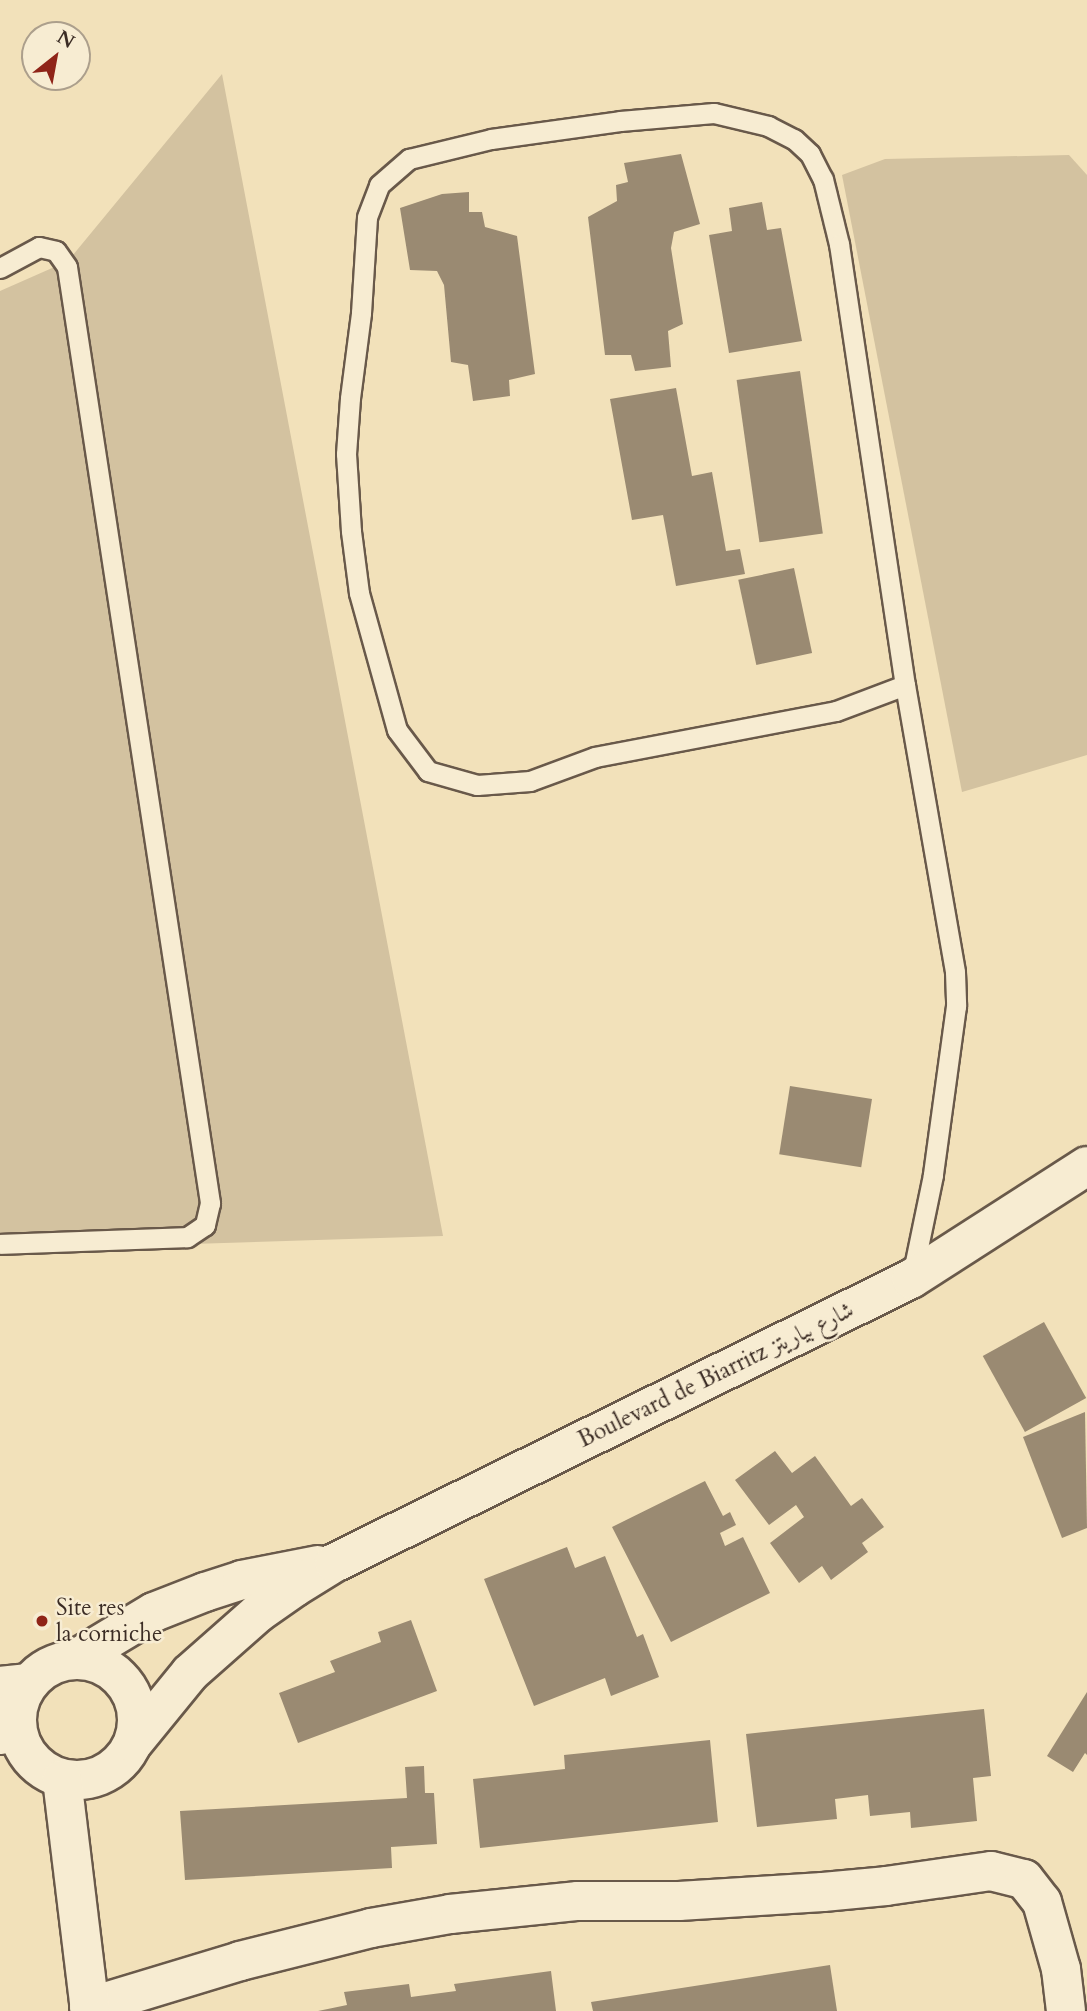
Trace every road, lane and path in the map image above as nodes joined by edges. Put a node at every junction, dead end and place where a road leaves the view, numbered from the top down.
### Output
1 (0, 268) edge
2 (905, 685) junction
3 (1087, 1166) edge
4 (0, 1244) edge
5 (911, 1279) junction
6 (334, 1563) junction
7 (74, 1660) junction
8 (14, 1685) edge
9 (8, 1733) edge
10 (133, 1743) junction
11 (62, 1779) junction
12 (89, 2009) edge
13 (1066, 2011) edge

1 - 4 lane
2 - 2 lane
2 - 5 lane
3 - 5 street, Boulevard de Biarritz شارع بياريتز
5 - 6 street, Boulevard de Biarritz شارع بياريتز
6 - 7 street, Boulevard de Biarritz شارع بياريتز
6 - 10 street, Boulevard de Biarritz شارع بياريتز
7 - 8 street
7 - 10 street
8 - 9 street
9 - 11 street
10 - 11 street
11 - 12 street
12 - 13 street

